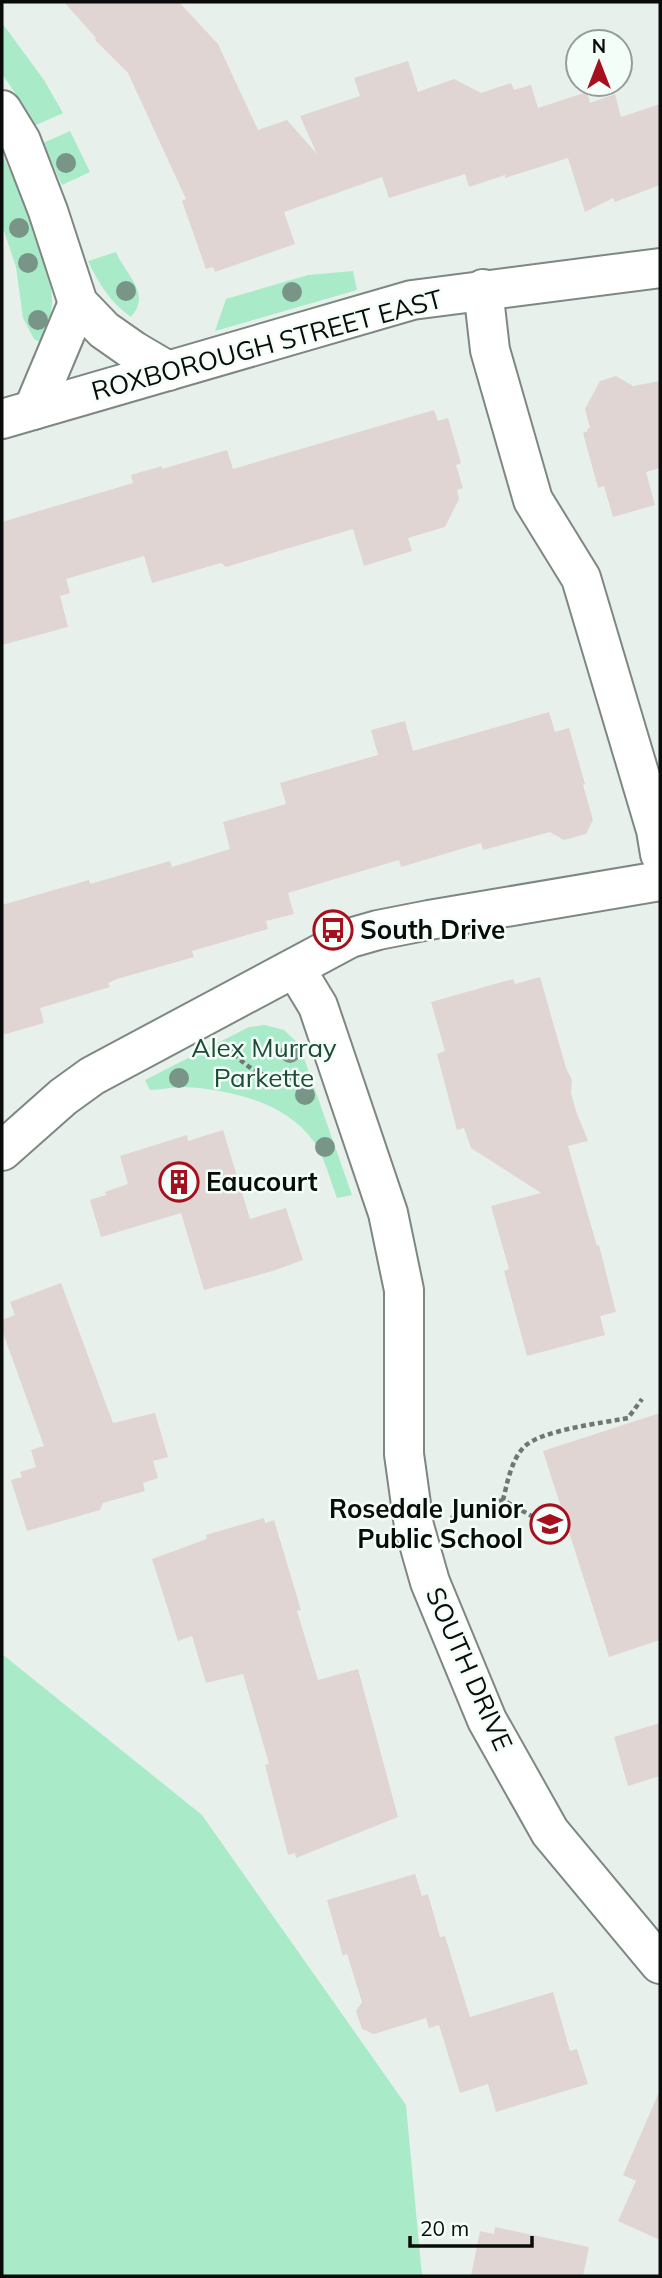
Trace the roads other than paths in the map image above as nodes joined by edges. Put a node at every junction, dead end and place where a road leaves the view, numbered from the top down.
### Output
1 (2, 110) edge
2 (660, 268) edge
3 (483, 289) junction
4 (78, 303) junction
5 (168, 371) junction
6 (17, 414) edge
7 (660, 854) edge
8 (660, 881) edge
9 (295, 968) junction
10 (2, 1152) edge
11 (660, 1964) edge

1 - 4 street
2 - 3 street, ROXBOROUGH STREET EAST
3 - 5 street, ROXBOROUGH STREET EAST
3 - 7 street
4 - 5 street
4 - 6 street
5 - 6 street, ROXBOROUGH STREET EAST
8 - 9 street
9 - 10 street
9 - 11 street, SOUTH DRIVE

